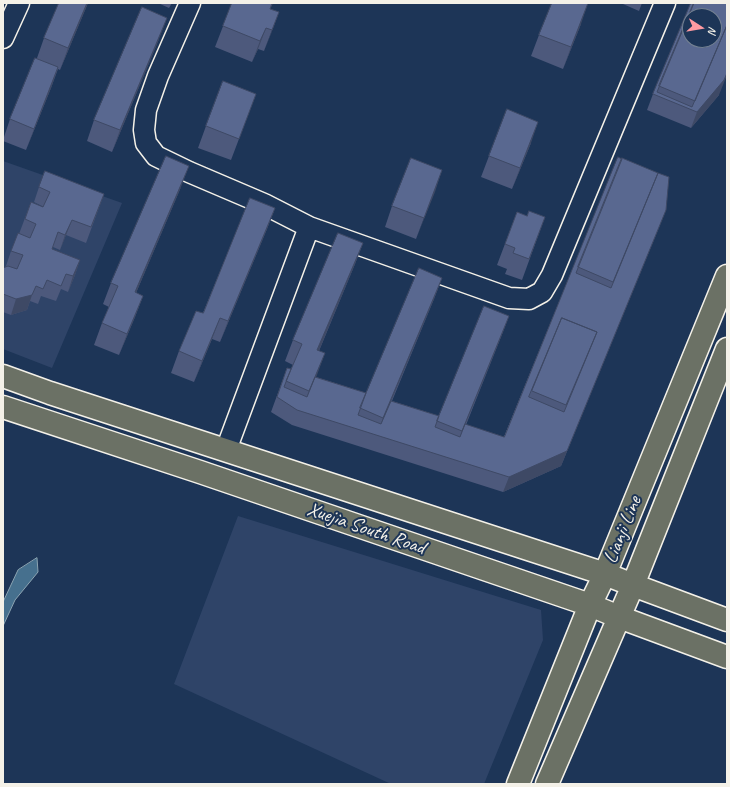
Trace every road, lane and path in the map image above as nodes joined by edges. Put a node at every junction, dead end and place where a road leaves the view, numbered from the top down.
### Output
1 (19, 3) edge
2 (190, 3) edge
3 (665, 3) edge
4 (3, 38) edge
5 (308, 227) junction
6 (727, 276) edge
7 (727, 349) edge
8 (3, 376) edge
9 (3, 407) edge
10 (226, 450) junction
11 (605, 574) junction
12 (633, 585) junction
13 (590, 605) junction
14 (619, 617) junction
15 (727, 620) edge
16 (727, 657) edge
17 (518, 784) edge
18 (547, 784) edge

1 - 4 lane
2 - 5 lane
3 - 5 lane
5 - 10 lane
6 - 11 main road, Lianji Line
7 - 12 main road, Lianji Line
8 - 10 main road, Xuejia South Road
9 - 13 main road, Xuejia South Road
10 - 11 main road, Xuejia South Road
11 - 12 main road, Xuejia South Road
11 - 13 main road, Lianji Line
12 - 14 main road, Lianji Line
12 - 15 main road, Xuejia South Road
13 - 14 main road, Xuejia South Road
13 - 17 main road, Lianji Line
14 - 16 main road, Xuejia South Road
14 - 18 main road, Lianji Line

